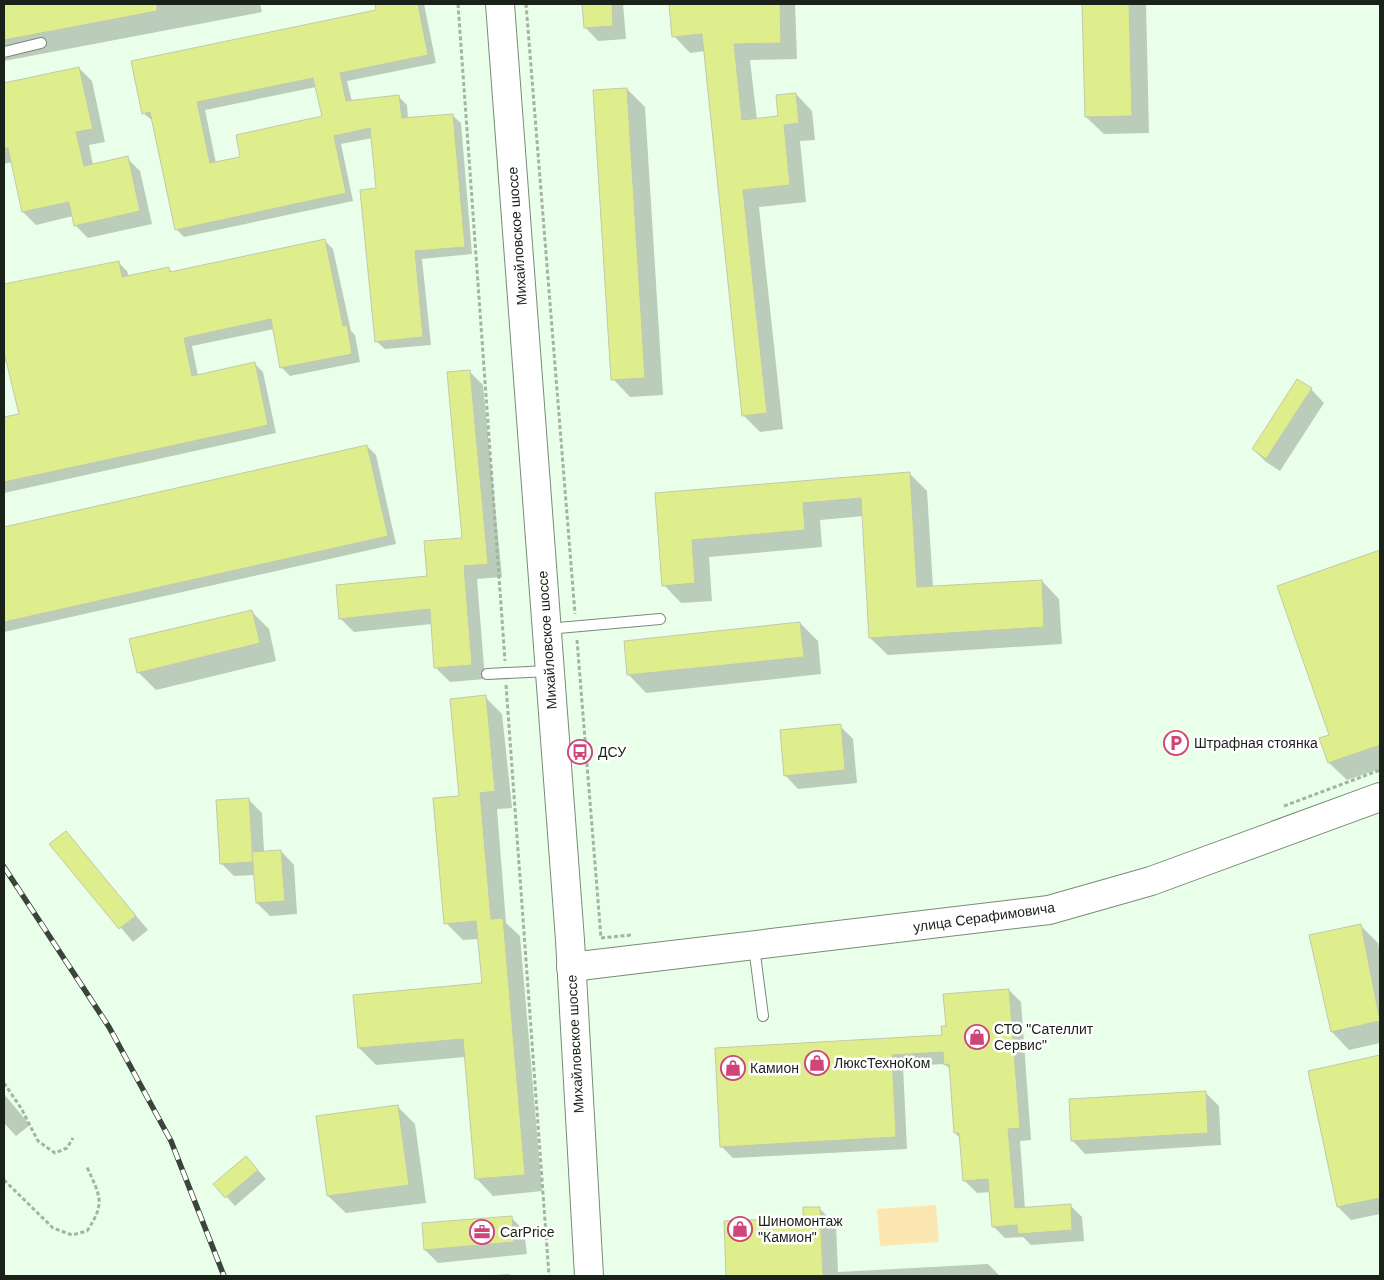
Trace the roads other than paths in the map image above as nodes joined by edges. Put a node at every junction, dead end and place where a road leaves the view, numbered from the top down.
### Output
1 (500, 4) edge
2 (41, 43) dead end
3 (4, 52) edge
4 (660, 619) dead end
5 (546, 629) junction
6 (550, 671) junction
7 (487, 674) dead end
8 (1380, 797) edge
9 (754, 946) junction
10 (571, 967) junction
11 (763, 1016) dead end
12 (589, 1276) edge

1 - 5 main road, Михайловское шоссе
2 - 3 lane
4 - 5 lane
5 - 6 main road, Михайловское шоссе
6 - 7 lane
6 - 10 main road, Михайловское шоссе
8 - 9 main road, улица Серафимовича
9 - 10 main road, улица Серафимовича
9 - 11 lane
10 - 12 main road, Михайловское шоссе

